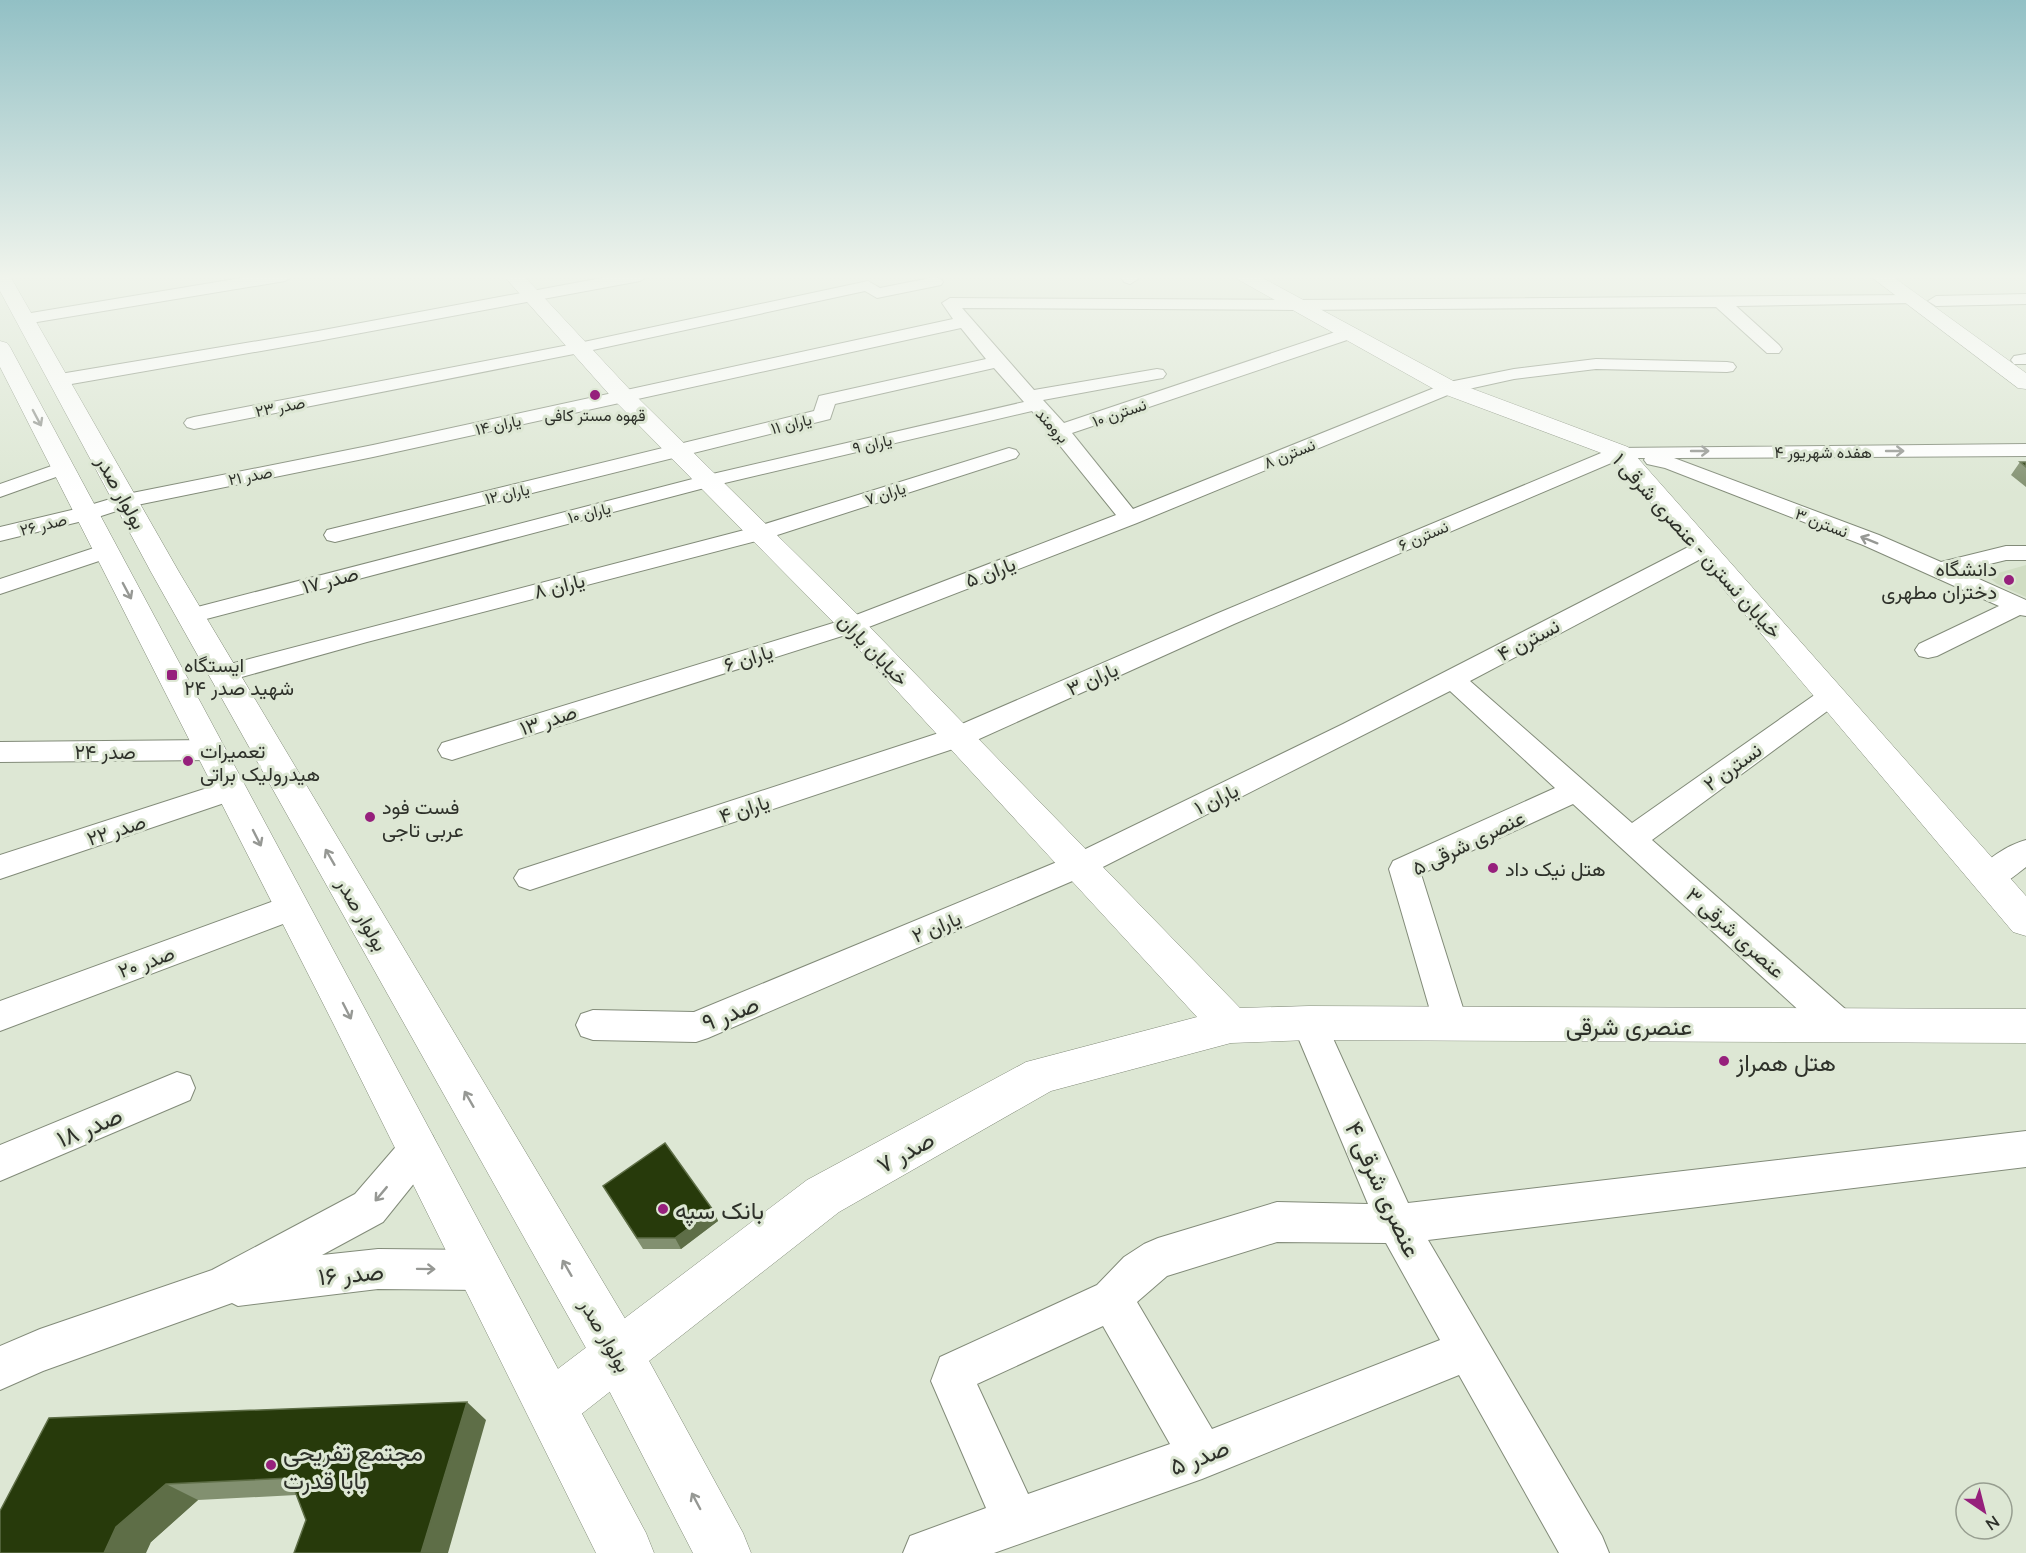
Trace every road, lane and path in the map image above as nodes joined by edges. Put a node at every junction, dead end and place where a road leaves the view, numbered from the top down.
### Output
1 (42, 348) edge
2 (246, 348) edge
3 (577, 348) edge
4 (579, 348) edge
5 (844, 348) edge
6 (987, 348) edge
7 (1304, 348) edge
8 (1374, 348) edge
9 (1978, 348) edge
10 (2006, 348) edge
11 (2024, 361) edge
12 (998, 362) junction
13 (4, 365) edge
14 (1726, 367) dead end
15 (1157, 374) dead end
16 (60, 381) junction
17 (2026, 383) edge
18 (1449, 388) junction
19 (624, 397) junction
20 (1031, 401) junction
21 (194, 423) dead end
22 (1060, 431) junction
23 (2026, 450) edge
24 (373, 451) joint
25 (679, 452) junction
26 (1620, 452) junction
27 (1009, 454) dead end
28 (1669, 457) junction
29 (63, 468) junction
30 (708, 481) junction
31 (0, 491) edge
32 (127, 500) junction
33 (87, 513) junction
34 (1128, 518) junction
35 (760, 533) junction
36 (0, 534) edge
37 (335, 535) dead end
38 (469, 542) joint
39 (1704, 548) junction
40 (106, 551) junction
41 (2026, 553) edge
42 (1938, 570) junction
43 (0, 587) edge
44 (2022, 607) edge
45 (191, 616) junction
46 (1225, 619) joint
47 (852, 625) junction
48 (1928, 650) dead end
49 (224, 674) junction
50 (1452, 679) junction
51 (645, 688) joint
52 (1832, 695) junction
53 (1353, 731) joint
54 (958, 737) junction
55 (211, 750) junction
56 (452, 750) dead end
57 (0, 752) edge
58 (232, 790) junction
59 (1577, 790) junction
60 (1633, 838) junction
61 (2026, 850) edge
62 (1080, 866) junction
63 (0, 867) edge
64 (1990, 877) junction
65 (530, 878) dead end
66 (293, 907) junction
67 (2026, 921) edge
68 (792, 987) joint
69 (0, 1016) edge
70 (1309, 1023) junction
71 (1451, 1024) junction
72 (593, 1025) dead end
73 (1839, 1025) junction
74 (1231, 1026) junction
75 (2026, 1026) edge
76 (177, 1088) dead end
77 (419, 1148) junction
78 (2026, 1149) edge
79 (0, 1163) edge
80 (1397, 1224) junction
81 (481, 1270) junction
82 (221, 1287) junction
83 (1112, 1300) junction
84 (1468, 1350) junction
85 (618, 1355) junction
86 (0, 1368) edge
87 (552, 1405) junction
88 (1202, 1456) junction
89 (1016, 1522) junction
90 (626, 1553) edge
91 (723, 1553) edge
92 (927, 1553) edge
93 (1585, 1553) edge

1 - 16 main road, بولوار صدر
2 - 16 street
3 - 21 street, صدر ۲۳
4 - 19 main road, خیابان یاران
5 - 19 street, یاران ۱۴
6 - 12 street, برومند
7 - 22 street, نسترن ۱۰
8 - 18 main road, خیابان نسترن - عنصری شرقی ۱
9 - 17 main road
10 - 11 main road
12 - 20 street, برومند
12 - 25 street, یاران ۱۱
13 -> 29 main road, بولوار صدر
14 - 18 street, نسترن ۸
15 - 20 street, یاران ۹
16 - 32 main road, بولوار صدر
18 - 26 main road, خیابان نسترن - عنصری شرقی ۱
18 - 34 street, نسترن ۸
19 - 24 street, یاران ۱۴
19 - 25 main road, خیابان یاران
20 - 22 street, برومند
20 - 30 street, یاران ۹
22 - 34 street, برومند
28 -> 23 street, هفده شهریور ۴
24 - 32 street, صدر ۲۱
25 - 30 main road, خیابان یاران
25 - 37 street, یاران ۱۲
26 - 28 street, نسترن ۳
26 - 39 main road, خیابان نسترن - عنصری شرقی ۱
26 - 46 street, نسترن ۶
27 - 35 street, یاران ۷
42 -> 28 street, نسترن ۳
29 - 31 street
29 - 33 main road, بولوار صدر
30 - 35 main road, خیابان یاران
30 - 38 street, یاران ۱۰
32 - 33 street, صدر ۲۱
32 - 45 main road, بولوار صدر
33 - 36 street, صدر ۲۶
33 - 40 main road, بولوار صدر
34 - 47 street, یاران ۵
35 - 47 main road, خیابان یاران
35 - 49 street, یاران ۸
38 - 45 street, صدر ۱۷
39 - 50 street, نسترن ۴
39 - 52 main road, خیابان نسترن - عنصری شرقی ۱
40 - 43 street
40 -> 55 main road, بولوار صدر
41 - 42 street
42 - 44 street, نسترن ۳
44 - 48 street
45 - 49 main road, بولوار صدر
46 - 54 street, یاران ۳
47 - 51 street, یاران ۶
47 - 54 main road, خیابان یاران
85 -> 49 main road, بولوار صدر
50 - 53 street, نسترن ۴
50 - 59 street, عنصری شرقی ۳
51 - 56 street, صدر ۱۳
52 - 60 street, نسترن ۲
52 - 64 main road, خیابان نسترن - عنصری شرقی ۱
53 - 62 street, یاران ۱
54 - 62 main road, خیابان یاران
54 - 65 street, یاران ۴
55 - 57 street, صدر ۲۴
55 - 58 main road, بولوار صدر
58 - 63 street, صدر ۲۲
58 -> 66 main road, بولوار صدر
59 - 60 street, عنصری شرقی ۳
59 - 71 street, عنصری شرقی ۵
60 - 73 street, عنصری شرقی ۳
61 - 64 street
62 - 68 street, یاران ۲
62 - 74 main road, خیابان یاران
64 - 67 main road, خیابان نسترن - عنصری شرقی ۱
66 - 69 street, صدر ۲۰
66 -> 77 main road, بولوار صدر
68 - 72 street, صدر ۹
70 - 71 main road, عنصری شرقی
70 - 74 main road, عنصری شرقی
70 - 80 street, عنصری شرقی ۴
71 - 73 main road, عنصری شرقی
73 - 75 main road, عنصری شرقی
74 - 85 main road, صدر ۷
76 - 79 street, صدر ۱۸
77 - 81 main road, بولوار صدر
77 -> 82 street, صدر ۱۶
78 - 80 street
80 - 83 street
80 - 84 street, عنصری شرقی ۴
82 -> 81 street, صدر ۱۶
81 - 87 main road, بولوار صدر
82 - 86 street, صدر ۱۶
83 - 88 street
83 - 89 street
84 - 88 street, صدر ۵
84 - 93 street, عنصری شرقی ۴
85 - 87 main road, صدر ۷
91 -> 85 main road, بولوار صدر
87 - 90 main road, بولوار صدر
88 - 89 street, صدر ۵
89 - 92 street, صدر ۵

